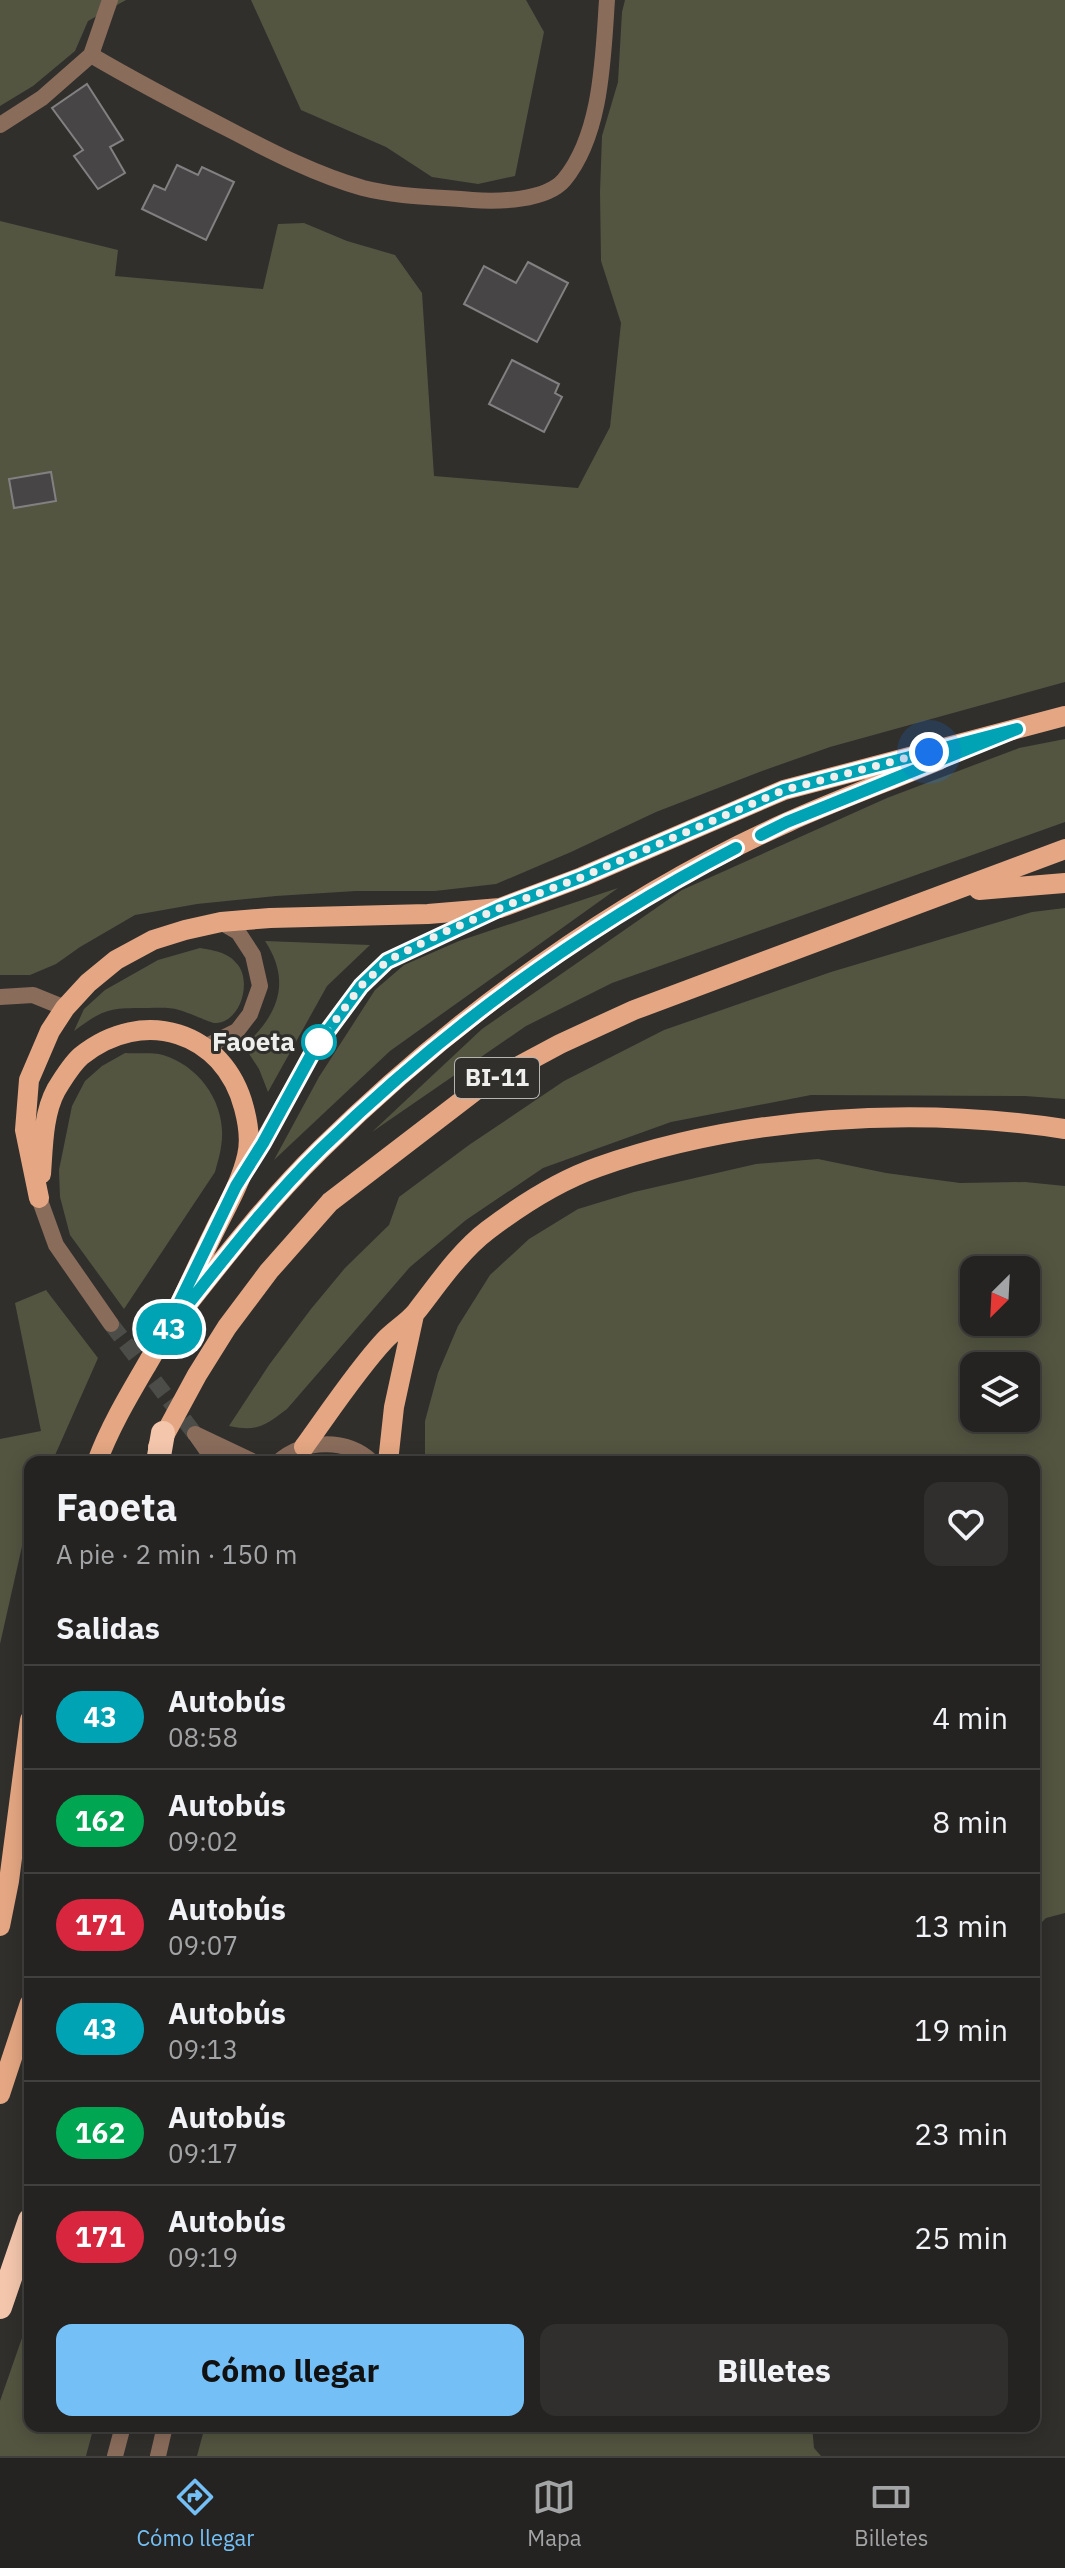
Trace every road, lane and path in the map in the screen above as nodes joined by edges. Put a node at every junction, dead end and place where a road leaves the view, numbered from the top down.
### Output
1 (110, 0) edge
2 (607, 0) edge
3 (91, 55) junction
4 (0, 125) edge
5 (1065, 716) edge
6 (1017, 729) junction
7 (1065, 849) edge
8 (1065, 883) edge
9 (955, 892) junction
10 (500, 908) junction
11 (221, 922) junction
12 (0, 997) edge
13 (65, 1008) junction
14 (205, 1047) junction
15 (1065, 1129) edge
16 (236, 1186) junction
17 (39, 1198) junction
18 (414, 1315) junction
19 (111, 1324) tunnel mouth
20 (164, 1334) junction
21 (163, 1433) junction
22 (304, 1447) junction
23 (100, 1456) edge
24 (153, 1456) edge
25 (159, 1456) edge
26 (211, 1456) edge
27 (241, 1456) edge
28 (285, 1456) edge
29 (362, 1456) edge
30 (389, 1456) edge
31 (24, 1766) edge
32 (0, 1926) edge
33 (24, 2021) edge
34 (0, 2094) edge
35 (24, 2237) edge
36 (0, 2307) edge
37 (121, 2432) edge
38 (164, 2432) edge
39 (115, 2456) edge
40 (158, 2456) edge

1 - 3 street
2 - 3 street
3 - 4 street
5 - 6 main road, BI-11
6 - 10 main road
6 - 20 main road, BI-11
7 - 9 main road, BI-11
8 - 9 main road
9 - 21 main road, BI-11
10 - 11 main road
10 - 16 street
11 - 13 main road
11 - 14 street
12 - 13 street
13 - 17 main road
14 - 16 main road
14 - 17 main road
15 - 18 main road
16 - 20 main road
17 - 19 street
18 - 22 main road
18 - 30 main road
20 - 23 main road, BI-11
21 - 24 main road, BI-11
21 - 25 highway
22 - 28 street
22 - 29 street
26 - 27 street
31 - 32 main road
33 - 34 main road
35 - 36 highway
37 - 39 street
38 - 40 street

